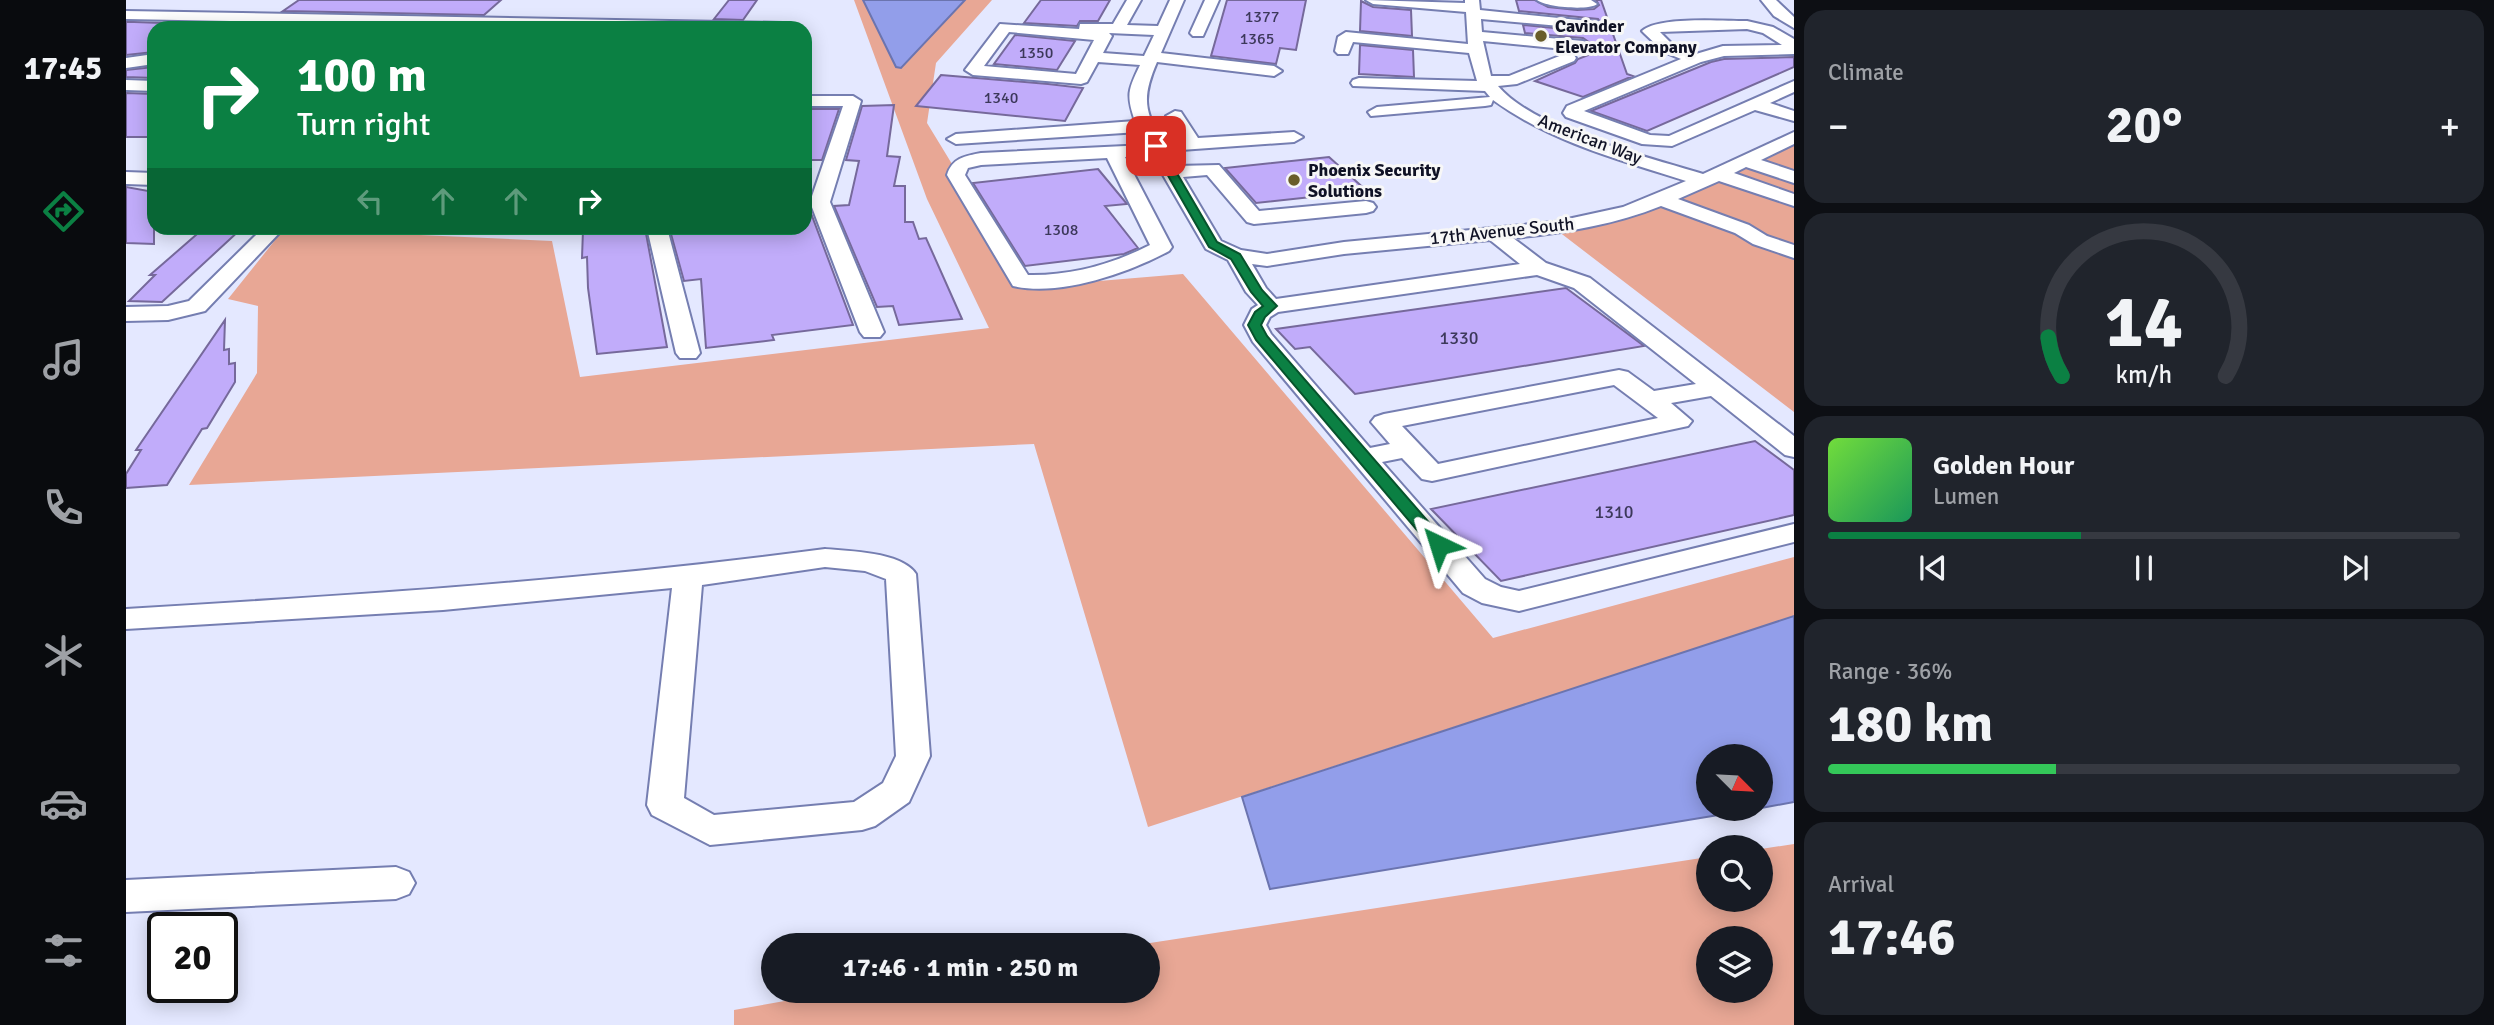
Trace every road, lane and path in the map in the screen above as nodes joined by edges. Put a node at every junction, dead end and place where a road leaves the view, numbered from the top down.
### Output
1 (1134, 0) edge
2 (1162, 0) edge
3 (1177, 0) edge
4 (1208, 0) edge
5 (1373, 0) edge
6 (1544, 0) edge
7 (1768, 0) edge
8 (1590, 4) dead end
9 (1473, 8) edge
10 (1663, 12) dead end
11 (1779, 13) junction
12 (126, 15) edge
13 (618, 21) edge
14 (1016, 22) dead end
15 (1593, 24) dead end
16 (1794, 24) edge
17 (1184, 25) junction
18 (1111, 32) junction
19 (1583, 46) dead end
20 (1794, 47) edge
21 (1477, 49) junction
22 (1343, 51) dead end
23 (1094, 57) junction
24 (1567, 58) dead end
25 (1150, 59) junction
26 (1695, 59) junction
27 (147, 61) edge
28 (126, 64) edge
29 (1274, 71) dead end
30 (1359, 83) dead end
31 (1487, 83) junction
32 (126, 85) edge
33 (147, 86) edge
34 (1794, 86) edge
35 (1502, 99) junction
36 (812, 100) edge
37 (1754, 104) junction
38 (1377, 112) dead end
39 (1175, 116) dead end
40 (1794, 116) edge
41 (1145, 126) junction
42 (1000, 136) junction
43 (1294, 137) dead end
44 (1794, 138) edge
45 (956, 139) dead end
46 (1193, 144) junction
47 (1157, 148) junction
48 (1113, 152) junction
49 (1013, 157) junction
50 (1745, 161) junction
51 (1171, 172) junction
52 (1710, 177) junction
53 (1794, 177) edge
54 (126, 178) edge
55 (147, 179) edge
56 (1660, 199) junction
57 (1794, 200) edge
58 (813, 202) edge
59 (1366, 207) dead end
60 (1324, 211) junction
61 (1494, 233) junction
62 (267, 235) edge
63 (659, 235) edge
64 (1210, 240) junction
65 (1363, 246) junction
66 (1162, 247) junction
67 (1794, 252) edge
68 (1236, 256) junction
69 (1538, 268) junction
70 (1271, 306) junction
71 (126, 314) edge
72 (872, 332) dead end
73 (688, 354) dead end
74 (1716, 388) junction
75 (1649, 399) junction
76 (1408, 449) junction
77 (1794, 449) edge
78 (1363, 457) junction
79 (1794, 533) edge
80 (688, 578) junction
81 (126, 619) edge
82 (396, 883) dead end
83 (126, 896) edge

1 - 18 street
2 - 3 street
3 - 17 street
4 - 17 street
5 - 9 street
6 - 8 street
7 - 11 street
9 - 15 street
9 - 21 street, American Way
10 - 11 street
11 - 16 street
12 - 13 street
14 - 18 street
17 - 18 street
17 - 25 street
18 - 23 street
18 - 23 street
19 - 21 street
20 - 26 street
20 - 26 street
21 - 22 street
21 - 31 street, American Way
23 - 25 street
24 - 31 street
25 - 29 street
25 - 41 street
26 - 37 street
27 - 28 street
30 - 31 street
31 - 35 street, American Way
32 - 33 street
34 - 37 street
35 - 38 street
35 - 52 street, American Way
36 - 58 street
37 - 40 street
39 - 46 street
41 - 42 street
41 - 47 street
42 - 45 street
42 - 49 street
43 - 46 street
44 - 50 street, 17th Avenue South
46 - 47 street
47 - 48 street
47 - 51 street
48 - 49 street
48 - 66 street
49 - 66 street
50 - 52 street, 17th Avenue South
50 - 53 street
51 - 60 street
51 - 64 street
52 - 56 street, 17th Avenue South
52 - 57 street, American Way
54 - 55 street
56 - 61 street, 17th Avenue South
56 - 67 street
58 - 72 street
59 - 60 street
60 - 65 street
61 - 65 street, 17th Avenue South
61 - 69 street
62 - 71 street
63 - 73 street
64 - 66 street
64 - 68 street
65 - 68 street, 17th Avenue South
68 - 70 street
69 - 70 street
69 - 74 street
70 - 78 street
74 - 75 street
74 - 77 street
75 - 76 street
75 - 76 street
76 - 78 street
78 - 79 street
80 - 80 street
80 - 81 street
82 - 83 street

